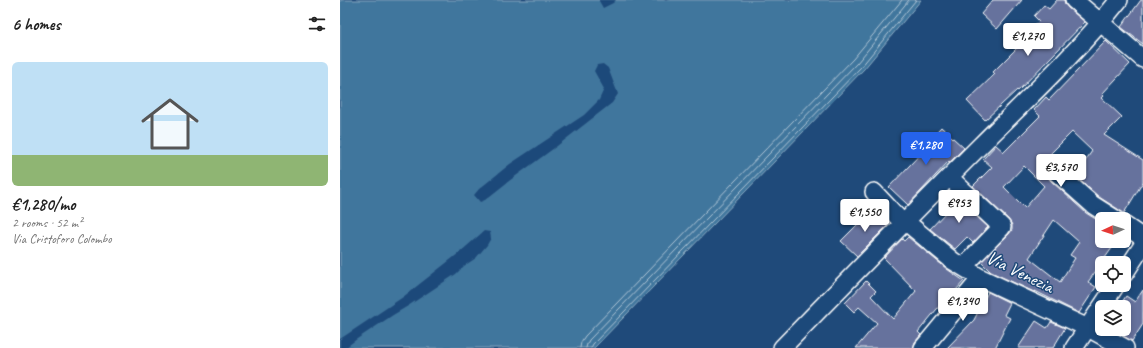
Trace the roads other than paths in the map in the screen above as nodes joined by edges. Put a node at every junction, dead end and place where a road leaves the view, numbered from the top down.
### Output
1 (1074, 0) edge
2 (1119, 0) edge
3 (1100, 23) junction
4 (1143, 59) edge
5 (1057, 173) dead end
6 (949, 177) junction
7 (874, 192) dead end
8 (1104, 212) edge
9 (904, 222) junction
10 (1131, 230) edge
11 (1143, 238) edge
12 (1143, 245) edge
13 (1131, 263) edge
14 (963, 267) junction
15 (981, 278) junction
16 (1111, 292) edge
17 (1088, 328) junction
18 (782, 348) edge
19 (923, 348) edge
20 (1074, 348) edge
21 (1124, 348) edge

1 - 3 street
2 - 3 street
3 - 4 street
3 - 6 street
5 - 8 street
6 - 9 street
6 - 14 street
7 - 9 street, Via Venezia
9 - 14 street, Via Venezia
9 - 18 street
10 - 11 street
12 - 13 street
14 - 15 street, Via Venezia
15 - 17 street, Via Venezia
15 - 19 street
16 - 17 street
17 - 20 street
17 - 21 street, Via Venezia

